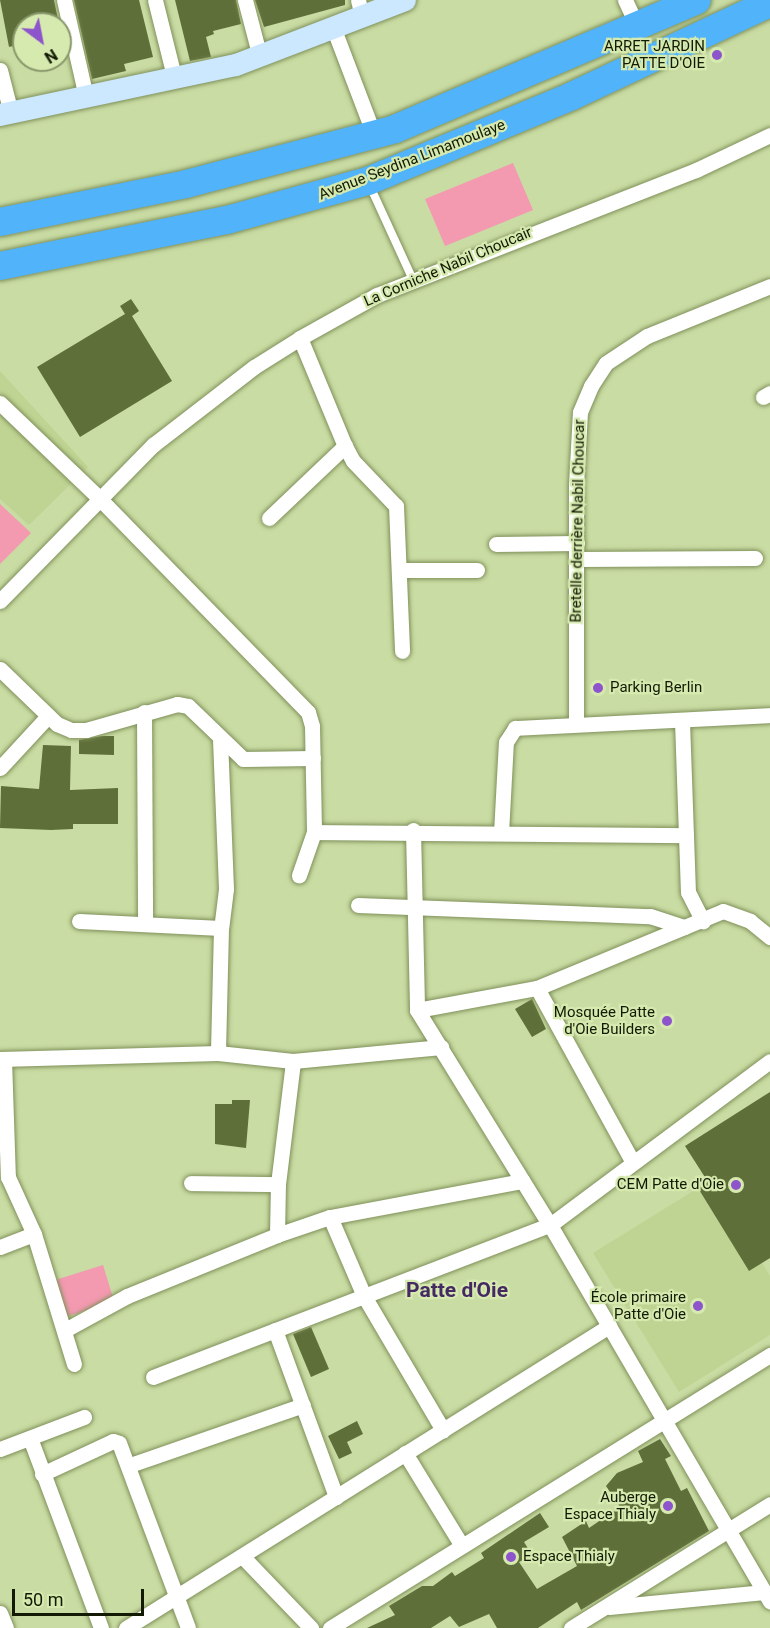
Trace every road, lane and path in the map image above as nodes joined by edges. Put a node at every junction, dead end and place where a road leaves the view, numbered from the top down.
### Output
1 (64, 0) edge
2 (155, 0) edge
3 (245, 0) edge
4 (405, 0) edge
5 (625, 0) edge
6 (697, 0) edge
7 (770, 3) edge
8 (360, 8) edge
9 (637, 26) junction
10 (333, 27) junction
11 (260, 57) junction
12 (0, 70) edge
13 (175, 80) junction
14 (86, 97) junction
15 (5, 114) edge
16 (374, 135) junction
17 (770, 135) edge
18 (368, 181) junction
19 (0, 222) edge
20 (0, 266) edge
21 (412, 280) junction
22 (770, 286) edge
23 (300, 338) junction
24 (0, 403) edge
25 (345, 446) junction
26 (99, 498) junction
27 (269, 518) dead end
28 (496, 543) dead end
29 (577, 543) junction
30 (755, 558) dead end
31 (577, 559) junction
32 (400, 570) junction
33 (477, 570) dead end
34 (0, 601) edge
35 (402, 651) dead end
36 (0, 669) edge
37 (144, 712) junction
38 (770, 715) edge
39 (48, 716) junction
40 (682, 721) junction
41 (576, 722) junction
42 (220, 738) junction
43 (313, 758) junction
44 (0, 768) edge
45 (413, 830) junction
46 (314, 832) junction
47 (501, 833) junction
48 (686, 834) junction
49 (299, 875) dead end
50 (358, 905) dead end
51 (414, 907) junction
52 (79, 921) dead end
53 (145, 921) junction
54 (703, 921) junction
55 (684, 927) junction
56 (221, 928) junction
57 (770, 937) edge
58 (537, 988) junction
59 (417, 1010) junction
60 (441, 1047) junction
61 (218, 1053) junction
62 (2, 1059) edge
63 (293, 1061) junction
64 (770, 1061) edge
65 (633, 1161) junction
66 (523, 1180) junction
67 (191, 1183) dead end
68 (278, 1184) junction
69 (330, 1217) junction
70 (550, 1225) junction
71 (34, 1234) junction
72 (277, 1235) junction
73 (0, 1247) edge
74 (364, 1296) junction
75 (609, 1326) junction
76 (65, 1330) junction
77 (275, 1330) junction
78 (770, 1355) edge
79 (74, 1364) dead end
80 (153, 1377) dead end
81 (303, 1405) junction
82 (84, 1417) dead end
83 (664, 1420) junction
84 (443, 1430) junction
85 (30, 1438) junction
86 (0, 1449) edge
87 (405, 1454) junction
88 (130, 1465) junction
89 (42, 1474) junction
90 (336, 1497) junction
91 (770, 1504) edge
92 (728, 1530) junction
93 (462, 1546) junction
94 (242, 1556) junction
95 (178, 1596) junction
96 (767, 1597) edge
97 (604, 1607) junction
98 (0, 1613) edge
99 (6, 1628) edge
100 (101, 1628) edge
101 (126, 1628) edge
102 (188, 1628) edge
103 (311, 1628) edge
104 (330, 1628) edge
105 (571, 1628) edge

1 - 14 street
2 - 13 street
3 - 11 street
4 - 8 street
5 - 9 street
6 - 9 highway
7 - 18 highway, Avenue Seydina Limamoulaye
8 - 10 street
9 - 16 highway
10 - 11 street
10 - 16 street
11 - 13 street
12 - 15 street
13 - 14 street
14 - 15 street
16 - 19 highway
17 - 21 street, La Corniche Nabil Choucair
18 - 20 highway, Avenue Seydina Limamoulaye
18 - 21 lane
21 - 23 street, La Corniche Nabil Choucair
22 - 29 street, Bretelle derrière Nabil Choucar
23 - 25 street
23 - 26 street, La Corniche Nabil Choucair
24 - 26 street
25 - 27 street
25 - 32 street
26 - 34 street, La Corniche Nabil Choucair
26 - 43 street
28 - 29 street
29 - 31 street, Bretelle derrière Nabil Choucar
30 - 31 street
31 - 41 street, Bretelle derrière Nabil Choucar
32 - 33 street
32 - 35 street
36 - 39 street
37 - 39 street
37 - 42 street
37 - 53 street
38 - 40 street
39 - 44 street
40 - 41 street
40 - 48 street
41 - 47 street
42 - 43 street
42 - 56 street
43 - 46 street
45 - 46 street
45 - 47 street
45 - 51 street
46 - 49 street
47 - 48 street
48 - 54 street
50 - 51 street
51 - 55 street
51 - 59 street
52 - 53 street
53 - 56 street
54 - 55 street
54 - 57 street
55 - 58 street
56 - 61 street
58 - 59 street
58 - 65 street
59 - 60 street
60 - 63 street
60 - 66 street
61 - 62 street
61 - 63 street
62 - 71 street
63 - 68 street
64 - 65 street
65 - 70 street
66 - 69 street
66 - 70 street
67 - 68 street
68 - 72 street
69 - 72 street
69 - 74 street
70 - 74 street
70 - 75 street
71 - 73 street
71 - 76 street
72 - 76 street
74 - 77 street
74 - 84 street
75 - 83 street
75 - 84 street
76 - 79 street
77 - 80 street
77 - 81 street
78 - 83 street
81 - 88 street
81 - 90 street
82 - 85 street
83 - 92 street
83 - 93 street
84 - 87 street
85 - 86 street
85 - 89 street
87 - 90 street
87 - 93 street
88 - 89 street
88 - 95 street
89 - 100 street
90 - 94 street
91 - 92 street
92 - 96 street
92 - 97 street
93 - 104 street
94 - 95 street
94 - 103 street
95 - 101 street
95 - 102 street
96 - 97 street
97 - 105 street
98 - 99 street

